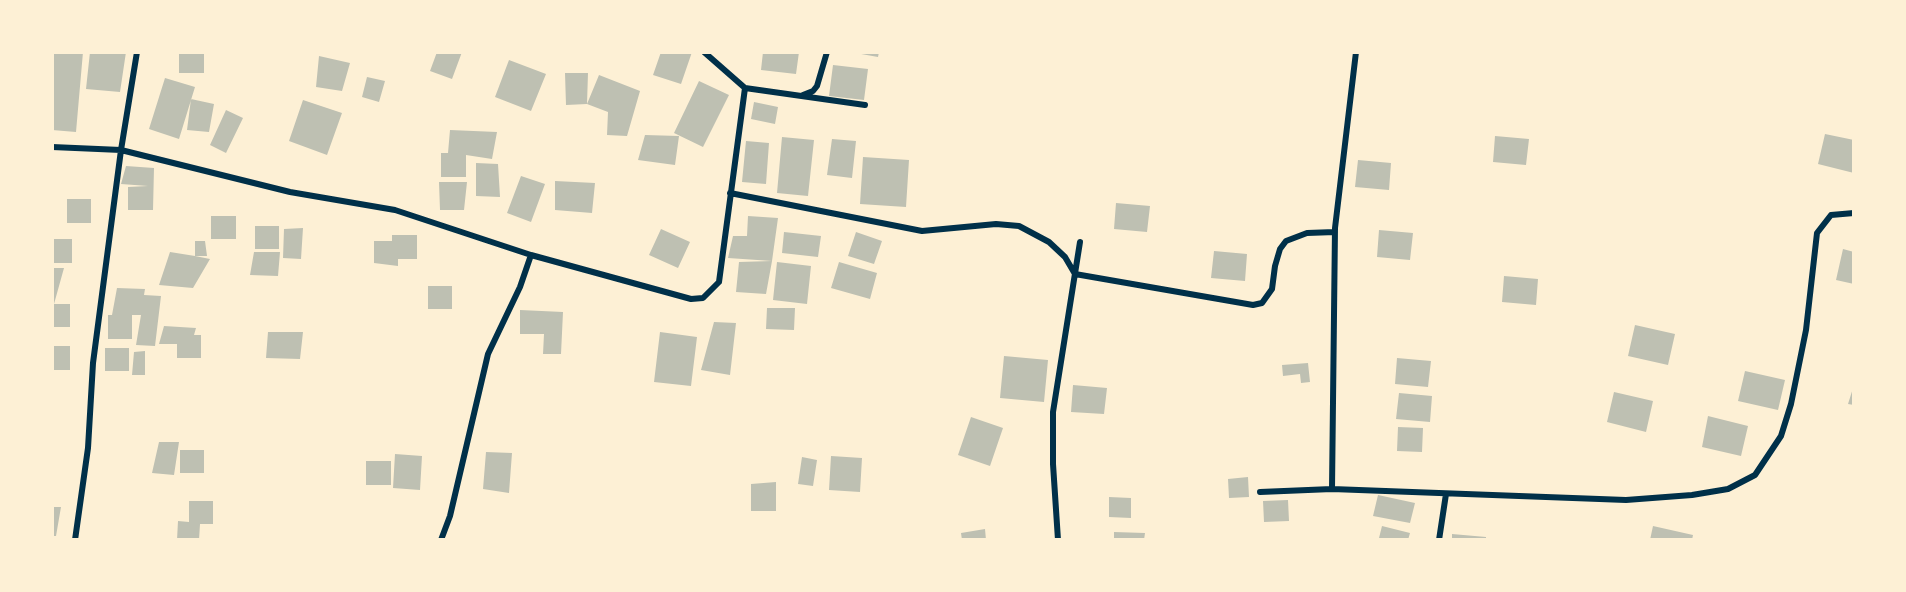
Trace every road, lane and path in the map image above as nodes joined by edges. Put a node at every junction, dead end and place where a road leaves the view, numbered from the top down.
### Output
1 (137, 52) edge
2 (704, 52) edge
3 (827, 52) edge
4 (1356, 52) edge
5 (745, 88) junction
6 (799, 96) junction
7 (865, 105) dead end
8 (52, 147) edge
9 (121, 150) junction
10 (730, 194) junction
11 (1854, 213) edge
12 (1335, 232) junction
13 (1080, 242) dead end
14 (531, 255) junction
15 (1075, 274) junction
16 (1332, 489) junction
17 (1260, 492) dead end
18 (1446, 494) junction
19 (75, 540) edge
20 (441, 540) edge
21 (1058, 540) edge
22 (1439, 540) edge

1 - 9 street
2 - 5 street
3 - 6 street
4 - 12 street
5 - 6 street
5 - 10 street
6 - 7 street
8 - 9 street
9 - 14 street
9 - 19 street
10 - 14 street
10 - 15 street
11 - 18 street
12 - 15 street
12 - 16 street
13 - 15 street
14 - 20 street
15 - 21 street
16 - 17 street
16 - 18 street
18 - 22 street

